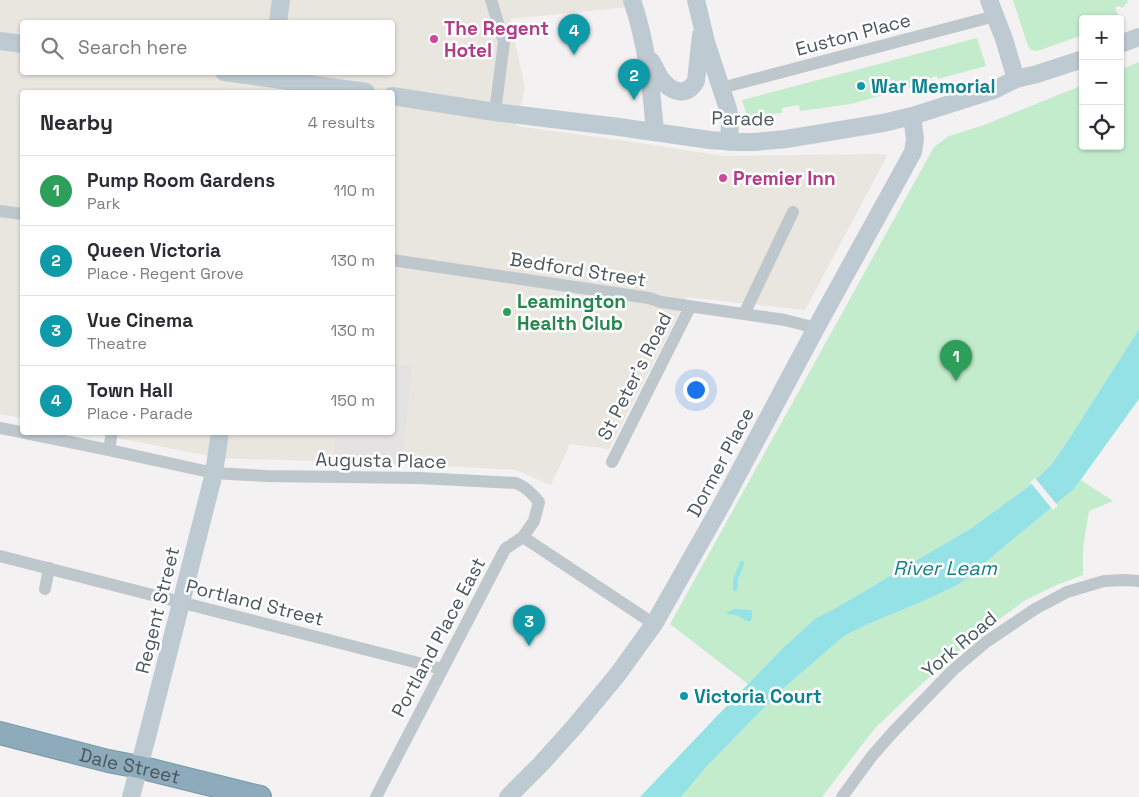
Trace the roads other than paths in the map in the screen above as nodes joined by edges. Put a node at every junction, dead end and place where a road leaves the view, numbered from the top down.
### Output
1 (281, 0) edge
2 (491, 0) edge
3 (632, 0) edge
4 (696, 0) edge
5 (992, 8) edge
6 (278, 20) edge
7 (702, 24) junction
8 (1139, 37) edge
9 (0, 41) edge
10 (1124, 43) edge
11 (20, 44) edge
12 (646, 53) junction
13 (1080, 60) edge
14 (239, 75) edge
15 (1016, 79) junction
16 (270, 81) edge
17 (721, 88) junction
18 (349, 90) edge
19 (395, 96) edge
20 (495, 112) junction
21 (912, 116) junction
22 (655, 132) junction
23 (729, 142) junction
24 (0, 211) edge
25 (794, 212) dead end
26 (20, 214) edge
27 (395, 260) edge
28 (690, 306) junction
29 (744, 314) junction
30 (816, 328) junction
31 (0, 428) edge
32 (20, 432) edge
33 (35, 435) edge
34 (112, 435) edge
35 (220, 435) edge
36 (109, 450) junction
37 (612, 462) dead end
38 (214, 473) junction
39 (539, 502) joint
40 (523, 537) junction
41 (0, 556) edge
42 (49, 568) junction
43 (1139, 581) edge
44 (44, 589) dead end
45 (181, 602) junction
46 (654, 624) junction
47 (442, 669) junction
48 (0, 733) edge
49 (139, 767) junction
50 (131, 797) edge
51 (260, 797) edge
52 (376, 797) edge
53 (508, 797) edge
54 (842, 797) edge

1 - 6 street
2 - 20 street
3 - 12 street
4 - 7 street
5 - 15 street
5 - 17 street, Euston Place
7 - 12 street
7 - 17 street
8 - 10 street
9 - 11 street
12 - 22 street
13 - 15 street, Parade
14 - 16 street
15 - 21 street, Parade
16 - 18 street
17 - 23 street
19 - 20 street, Parade
20 - 22 street, Parade
21 - 23 street, Parade
21 - 30 street, Dormer Place
22 - 23 street, Parade
24 - 26 street
25 - 29 street
27 - 28 street, Bedford Street
28 - 29 street, Bedford Street
28 - 37 street, St Peter's Road
29 - 30 street, Bedford Street
30 - 46 street, Dormer Place
31 - 32 street, Augusta Place
33 - 36 street, Augusta Place
34 - 36 street
35 - 38 street, Regent Street
36 - 38 street, Augusta Place
38 - 39 street, Augusta Place
38 - 45 street, Regent Street
39 - 40 street, Portland Place East
40 - 46 street
40 - 47 street, Portland Place East
41 - 42 street, Portland Street
42 - 44 street
42 - 45 street, Portland Street
43 - 54 street, York Road
45 - 47 street, Portland Street
45 - 49 street, Regent Street
46 - 53 street, Dormer Place
47 - 52 street, Portland Place East
48 - 49 highway, Dale Street
49 - 50 street, Regent Street
49 - 51 highway, Dale Street

